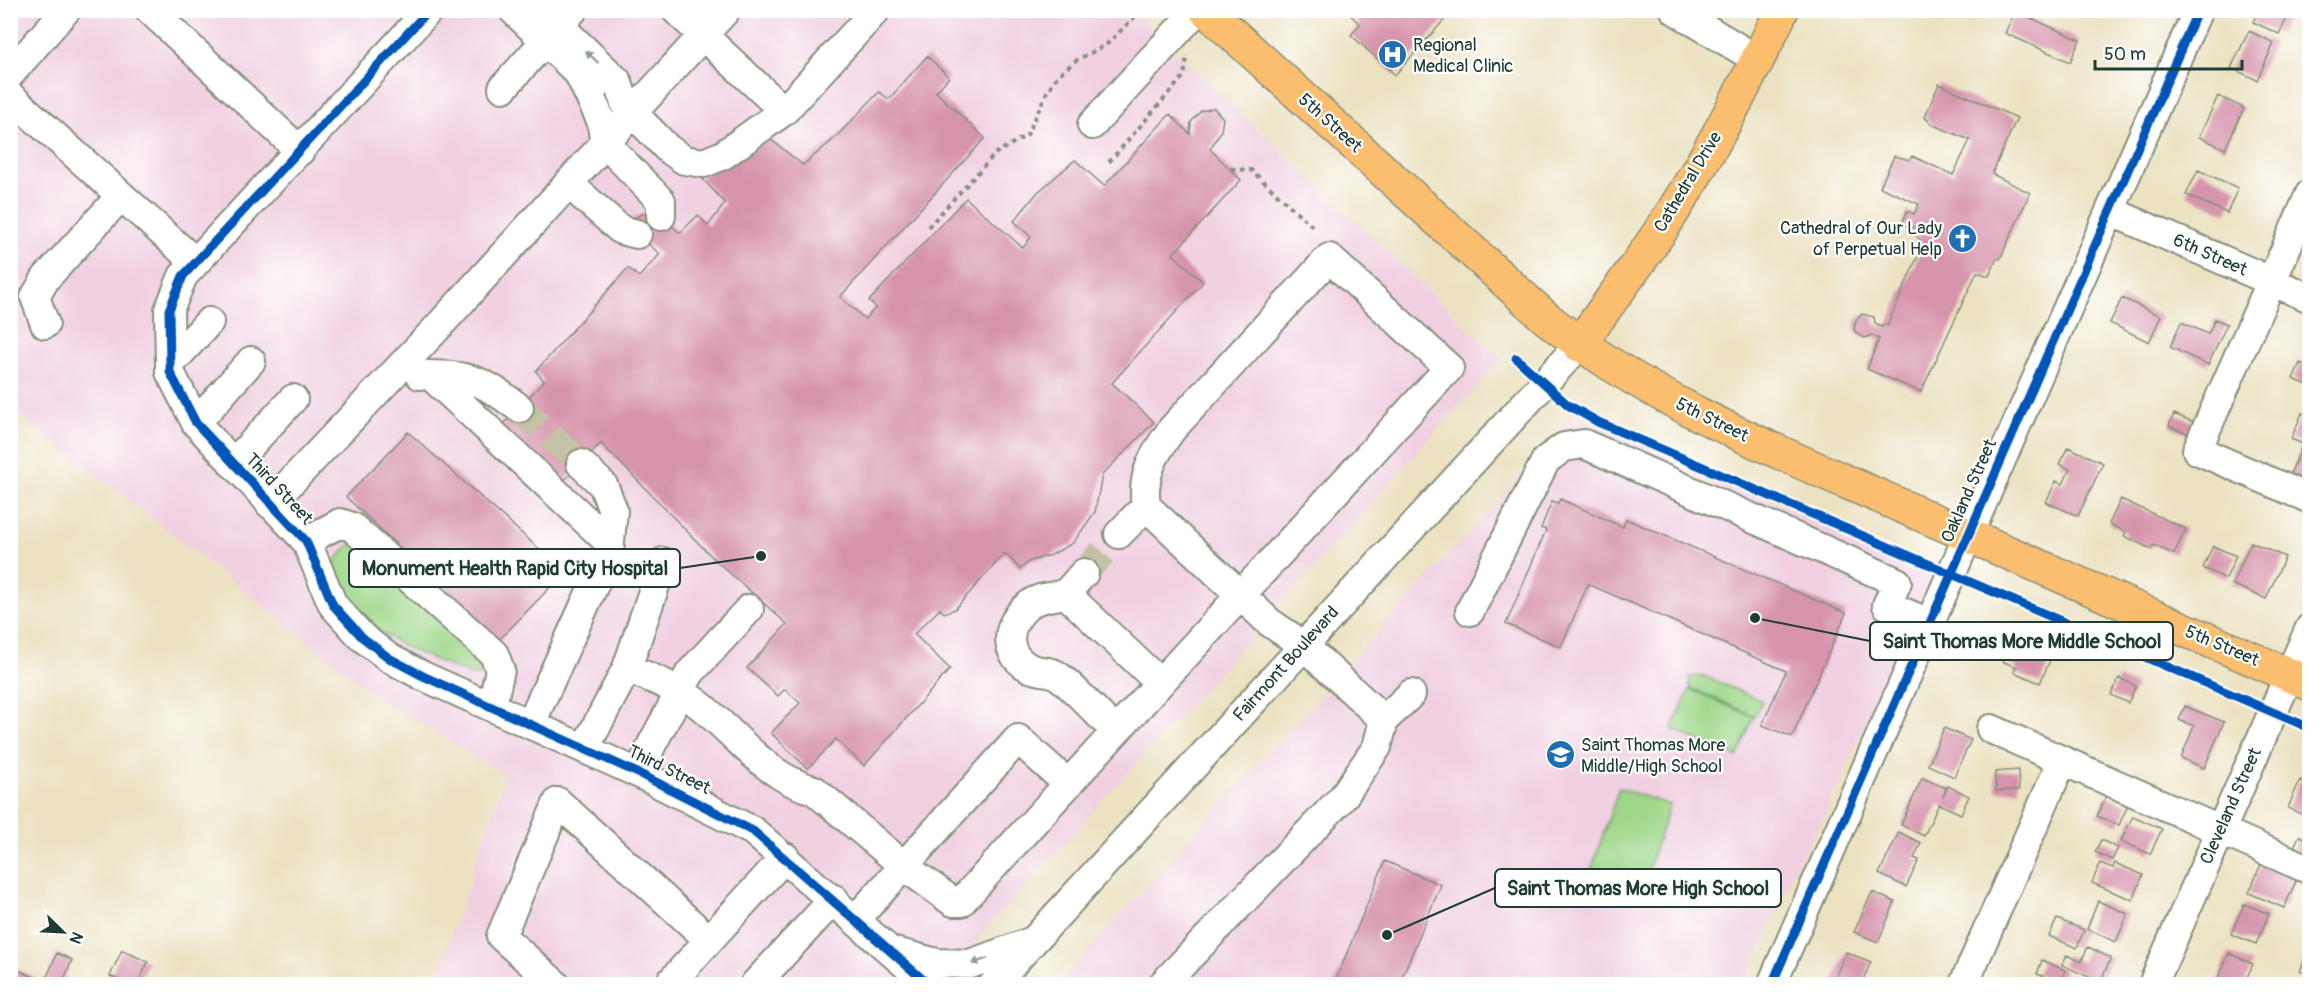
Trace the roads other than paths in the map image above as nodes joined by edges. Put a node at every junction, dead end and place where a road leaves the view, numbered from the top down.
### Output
1 (66, 10) edge
2 (150, 10) edge
3 (429, 10) edge
4 (513, 10) edge
5 (676, 10) edge
6 (726, 10) edge
7 (876, 10) edge
8 (1197, 10) edge
9 (1206, 10) edge
10 (1675, 10) edge
11 (1782, 10) edge
12 (2198, 10) edge
13 (555, 23) edge
14 (703, 36) junction
15 (1758, 60) junction
16 (10, 74) edge
17 (580, 76) junction
18 (503, 88) dead end
19 (10, 96) edge
20 (630, 109) junction
21 (784, 111) junction
22 (1092, 125) dead end
23 (605, 143) junction
24 (300, 151) junction
25 (569, 184) junction
26 (2310, 194) edge
27 (122, 196) junction
28 (2110, 211) junction
29 (661, 216) dead end
30 (637, 234) dead end
31 (195, 262) junction
32 (2271, 282) junction
33 (2310, 298) edge
34 (209, 322) dead end
35 (45, 324) dead end
36 (1579, 345) junction
37 (252, 361) dead end
38 (170, 364) junction
39 (430, 375) junction
40 (383, 384) junction
41 (293, 399) dead end
42 (519, 408) tunnel mouth
43 (196, 423) junction
44 (232, 464) junction
45 (581, 464) tunnel mouth
46 (2310, 499) edge
47 (270, 504) junction
48 (1146, 506) junction
49 (1119, 534) tunnel mouth
50 (1968, 536) junction
51 (306, 541) junction
52 (610, 543) junction
53 (663, 562) dead end
54 (1240, 593) junction
55 (749, 609) dead end
56 (1470, 611) dead end
57 (1929, 623) junction
58 (2310, 628) edge
59 (1303, 645) junction
60 (627, 668) junction
61 (2299, 679) edge
62 (1160, 683) junction
63 (680, 691) junction
64 (1411, 694) dead end
65 (492, 705) junction
66 (1384, 720) junction
67 (531, 723) junction
68 (1991, 729) dead end
69 (1115, 731) junction
70 (585, 748) junction
71 (2062, 761) junction
72 (640, 774) junction
73 (1067, 783) junction
74 (2220, 831) junction
75 (785, 857) junction
76 (904, 866) junction
77 (2310, 870) edge
78 (834, 899) junction
79 (856, 919) junction
80 (709, 940) junction
81 (1034, 941) junction
82 (892, 952) junction
83 (673, 983) edge
84 (555, 984) edge
85 (755, 984) edge
86 (928, 984) edge
87 (994, 984) edge
88 (1163, 984) edge
89 (1772, 984) edge
90 (1964, 984) edge
91 (2153, 984) edge

1 - 16 street
2 - 24 street
3 - 24 street, Third Street
4 - 13 street
5 - 14 street
6 - 14 street
7 - 21 street
8 - 22 street
9 - 36 main road, 5th Street
10 - 15 street
11 - 15 main road, Cathedral Drive
12 - 28 street, Oakland Street
13 - 17 street
13 - 18 street
20 -> 13 street
14 - 20 street
14 - 21 street
15 - 36 main road, Cathedral Drive
17 - 20 street
17 - 23 street
19 - 27 street
20 - 21 street
20 - 23 street
23 - 25 street
23 - 29 street
24 - 31 street, Third Street
25 - 30 street
25 - 40 street
26 - 32 street
27 - 31 street
27 - 35 street
28 - 32 street, 6th Street
28 - 50 street, Oakland Street
31 - 38 street, Third Street
32 - 33 street, 6th Street
32 - 46 street
34 - 38 street
36 - 50 main road, 5th Street
36 - 59 street, Fairmont Boulevard
37 - 43 street
38 - 43 street, Third Street
39 - 40 street
39 - 42 street
39 - 52 street
40 - 47 street
41 - 44 street
43 - 44 street, Third Street
44 - 47 street, Third Street
45 - 52 street
47 - 51 street, Third Street
48 - 49 street
48 - 54 street
48 - 54 street
50 - 57 street, Oakland Street
50 - 61 main road, 5th Street
51 - 65 street, Third Street
51 - 65 street
52 - 67 street
53 - 60 street
54 - 59 street
54 - 62 street
55 - 63 street
56 - 57 street
57 - 89 street, Oakland Street
58 - 61 street, Cleveland Street
59 - 66 street
59 - 81 street, Fairmont Boulevard
60 - 63 street
60 - 70 street
61 - 74 street, Cleveland Street
62 - 69 street
62 - 69 street
63 - 72 street
63 - 76 street
64 - 66 street
65 - 67 street, Third Street
66 - 88 street
67 - 70 street, Third Street
68 - 71 street
69 - 73 street
70 - 72 street, Third Street
71 - 74 street
71 - 90 street
72 - 75 street, Third Street
73 - 76 street
73 - 76 street
74 - 77 street
74 - 91 street, Cleveland Street
75 - 78 street, Third Street
75 - 80 street
76 - 79 street
78 - 79 street, Third Street
78 - 85 street
79 - 82 street, Third Street
80 - 83 street
80 - 84 street
81 -> 82 street
81 - 87 street, Fairmont Boulevard
82 - 86 street, Third Street

